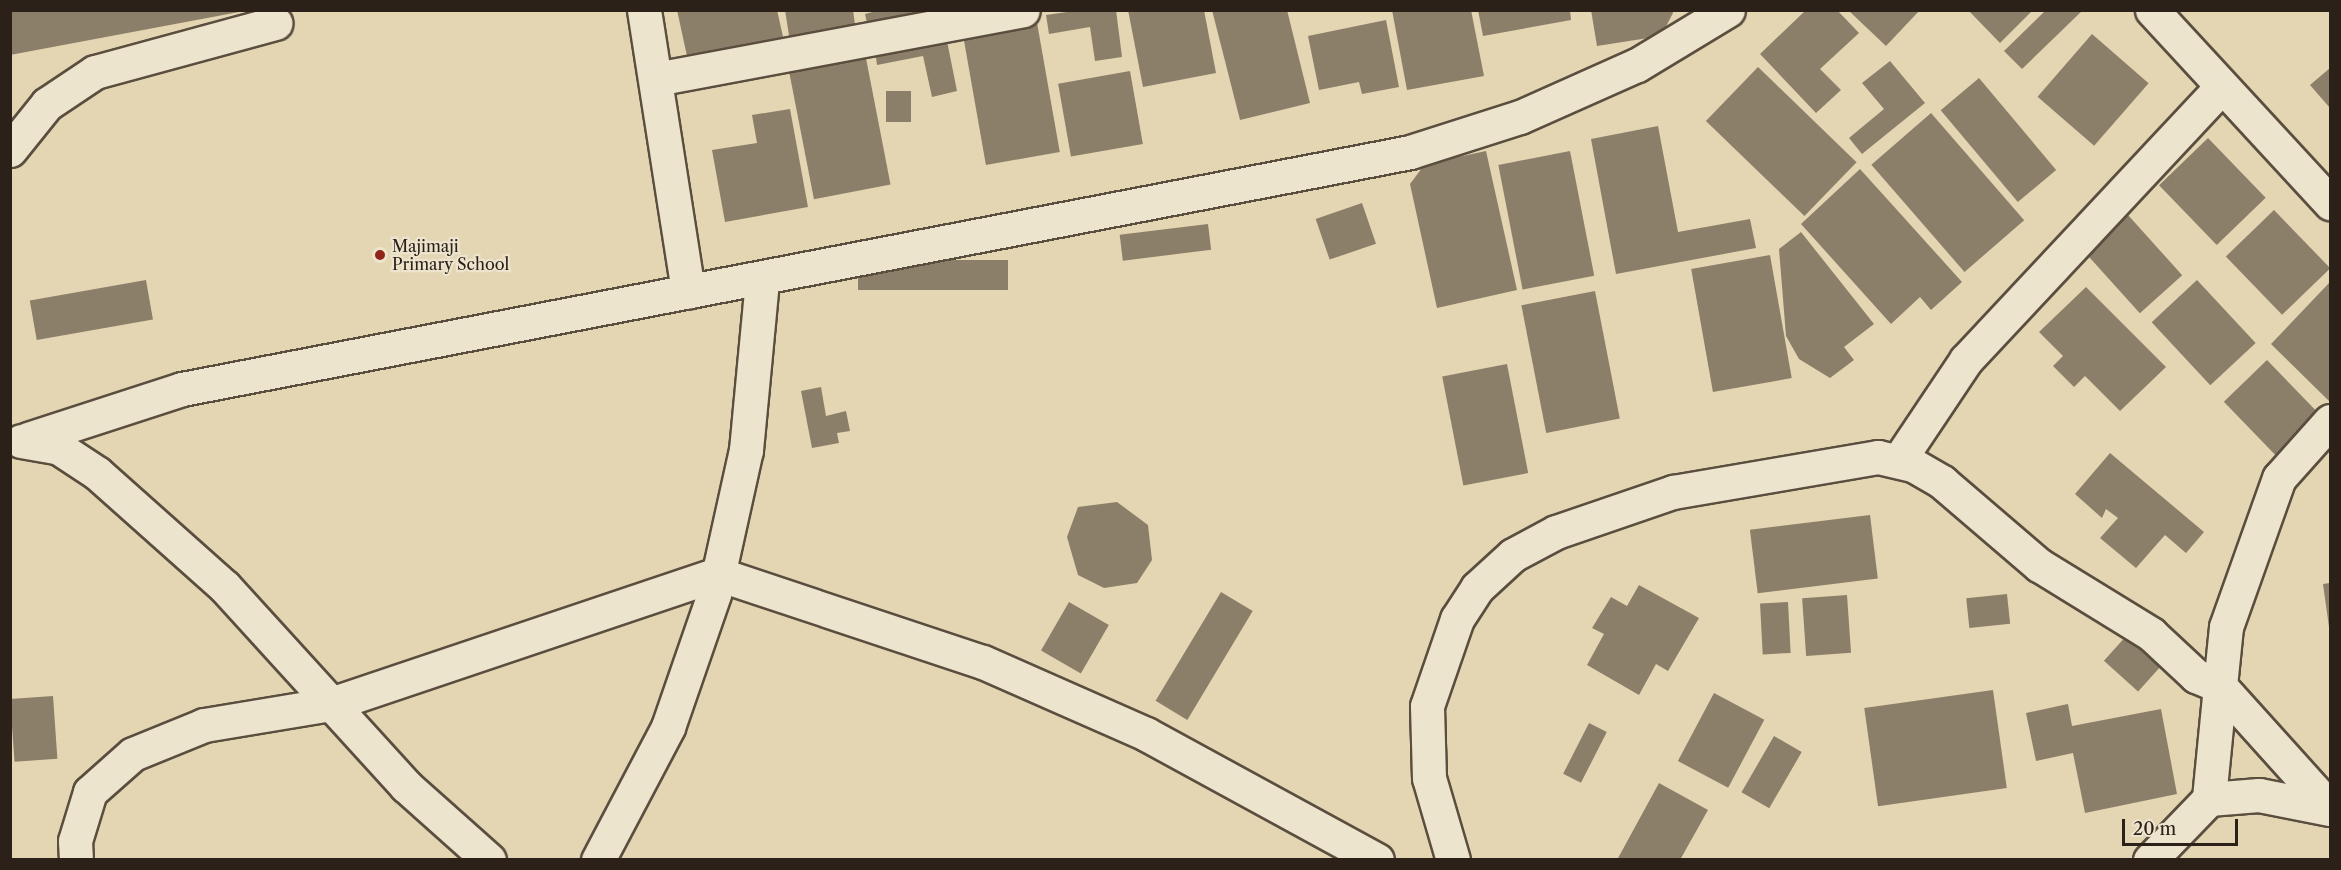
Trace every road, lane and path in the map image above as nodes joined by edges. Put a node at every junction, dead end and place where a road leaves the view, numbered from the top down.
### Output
1 (644, 10) edge
2 (1023, 10) edge
3 (1728, 10) edge
4 (2152, 10) edge
5 (275, 23) dead end
6 (656, 79) junction
7 (2220, 89) junction
8 (10, 150) edge
9 (2331, 203) edge
10 (762, 280) junction
11 (688, 292) junction
12 (2331, 421) edge
13 (19, 441) edge
14 (1899, 460) junction
15 (718, 574) junction
16 (2220, 686) junction
17 (331, 704) junction
18 (2210, 799) junction
19 (2331, 809) edge
20 (2166, 854) edge
21 (76, 860) edge
22 (489, 860) edge
23 (598, 860) edge
24 (1377, 860) edge
25 (1453, 860) edge

1 - 6 street
2 - 6 street
3 - 10 street
4 - 7 street
5 - 8 street
6 - 11 street
7 - 9 street
7 - 14 street
10 - 11 street
10 - 15 street
11 - 13 street
12 - 16 street
13 - 17 street
14 - 16 street
14 - 25 street
15 - 17 street
15 - 23 street
15 - 24 street
16 - 18 street
16 - 19 street
17 - 21 street
17 - 22 street
18 - 19 street
18 - 20 street

